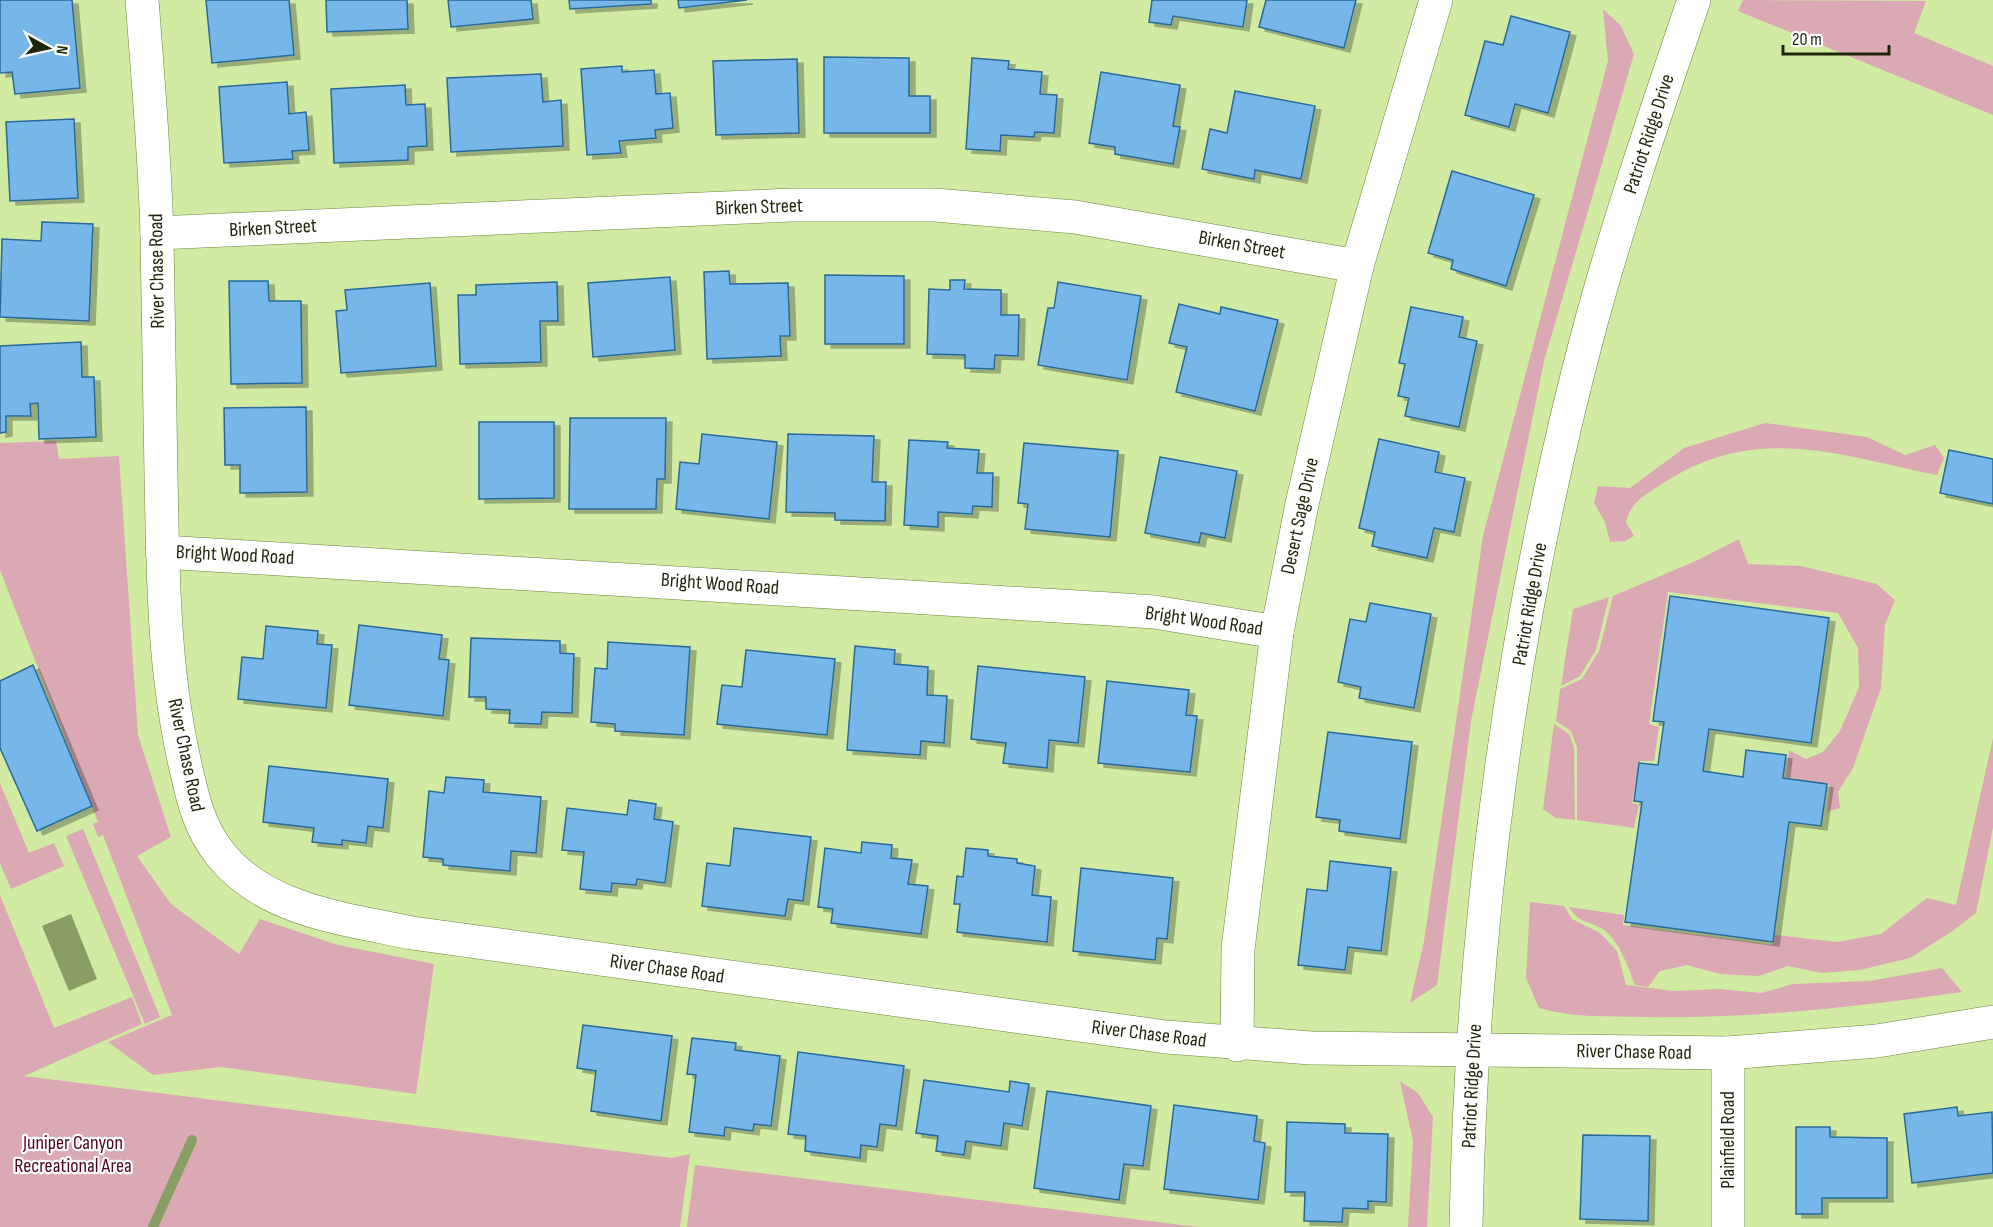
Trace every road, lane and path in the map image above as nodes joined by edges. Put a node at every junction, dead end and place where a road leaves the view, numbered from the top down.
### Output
1 (142, 0) edge
2 (1436, 0) edge
3 (1694, 0) edge
4 (157, 233) junction
5 (1357, 266) junction
6 (162, 552) junction
7 (1277, 632) junction
8 (1993, 1022) edge
9 (1237, 1045) junction
10 (1475, 1050) junction
11 (1728, 1053) junction
12 (1466, 1227) edge
13 (1728, 1227) edge

1 - 4 street, River Chase Road
2 - 5 street, Desert Sage Drive
3 - 10 street, Patriot Ridge Drive
4 - 5 street, Birken Street
4 - 6 street, River Chase Road
5 - 7 street, Desert Sage Drive
6 - 7 street, Bright Wood Road
6 - 9 street, River Chase Road
7 - 9 street, Desert Sage Drive
8 - 11 street, River Chase Road
9 - 10 street, River Chase Road
10 - 11 street, River Chase Road
10 - 12 street, Patriot Ridge Drive
11 - 13 street, Plainfield Road

